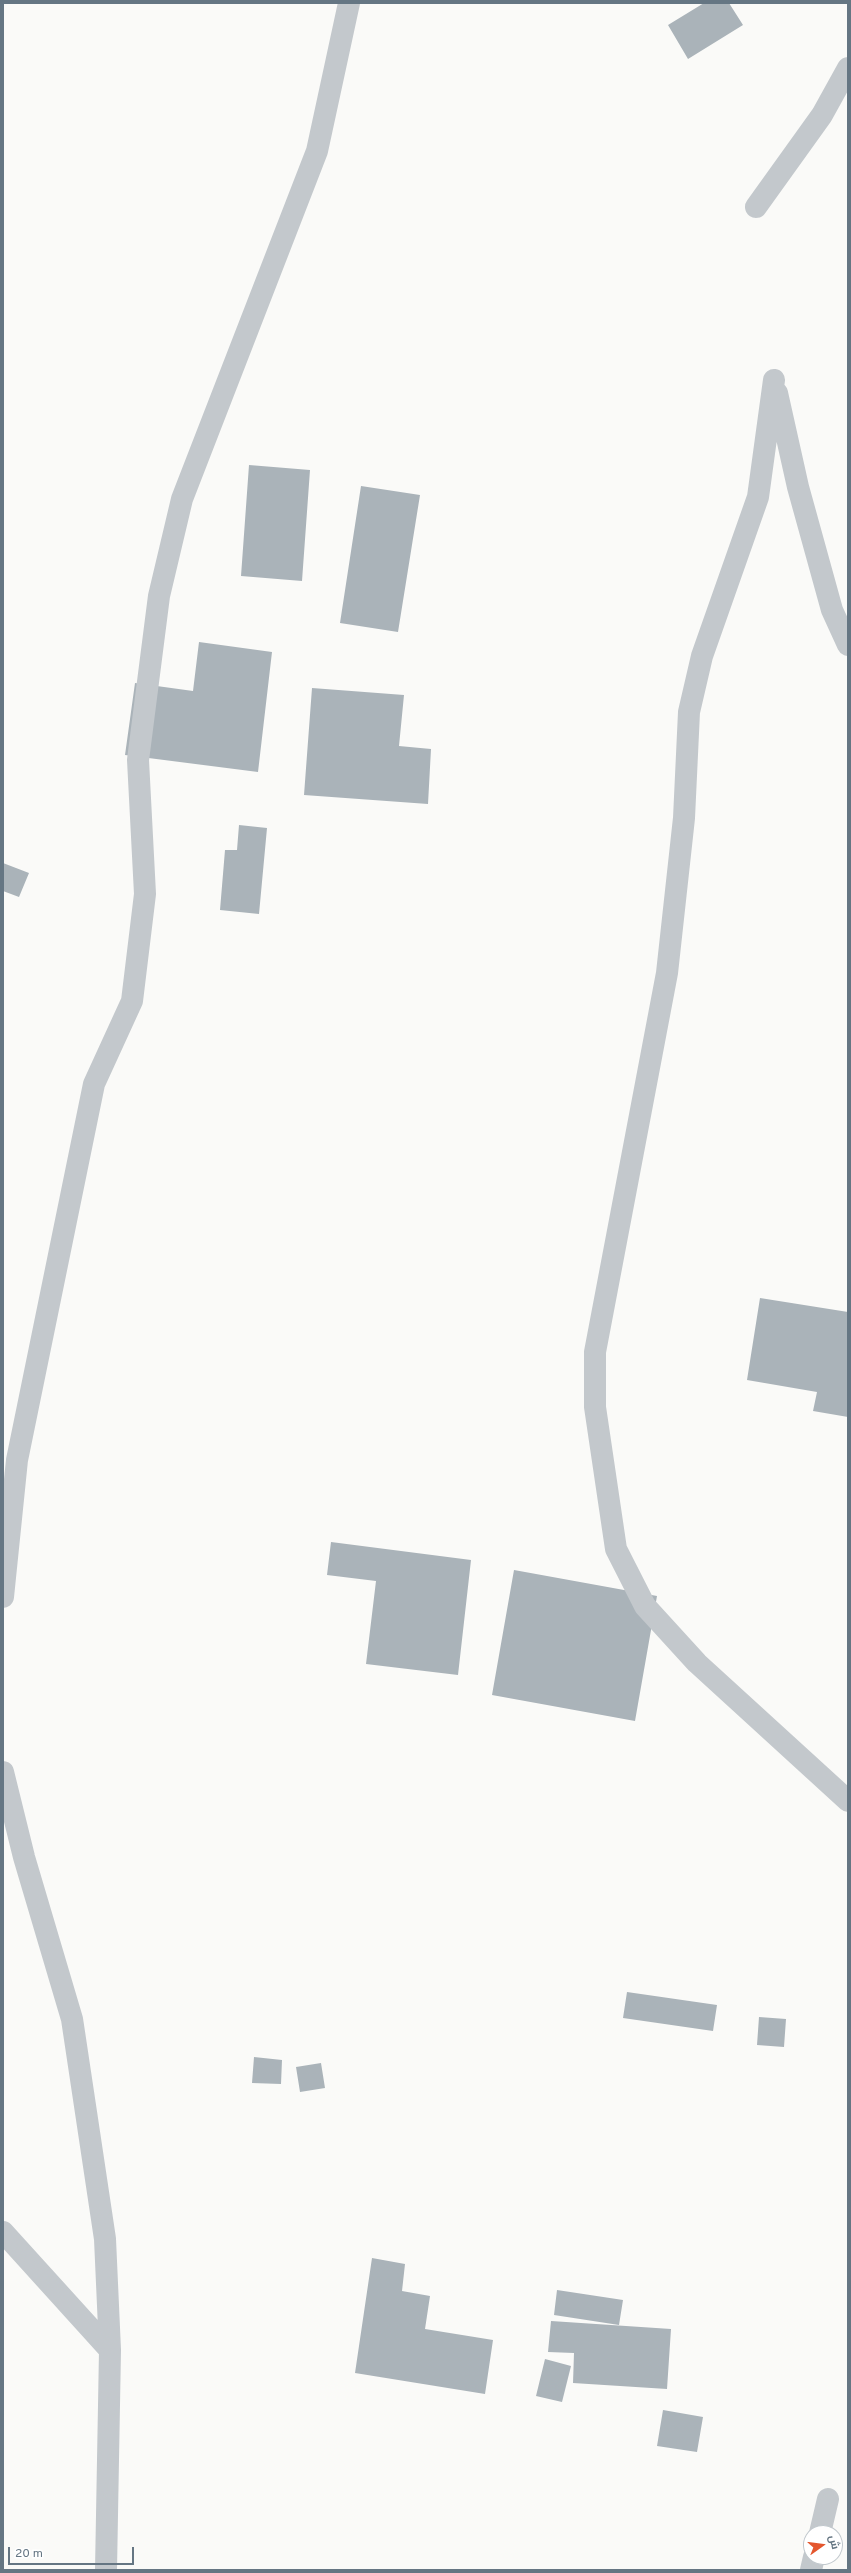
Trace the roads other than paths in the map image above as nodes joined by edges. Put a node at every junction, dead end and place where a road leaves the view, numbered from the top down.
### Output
1 (349, 3) edge
2 (848, 68) edge
3 (756, 207) dead end
4 (848, 645) edge
5 (3, 1596) edge
6 (3, 1772) edge
7 (848, 1801) edge
8 (3, 2232) edge
9 (110, 2350) junction
10 (828, 2499) dead end
11 (822, 2525) edge
12 (106, 2570) edge

1 - 5 street
2 - 3 street
4 - 7 street
6 - 9 street
8 - 9 street
9 - 12 street
10 - 11 street

